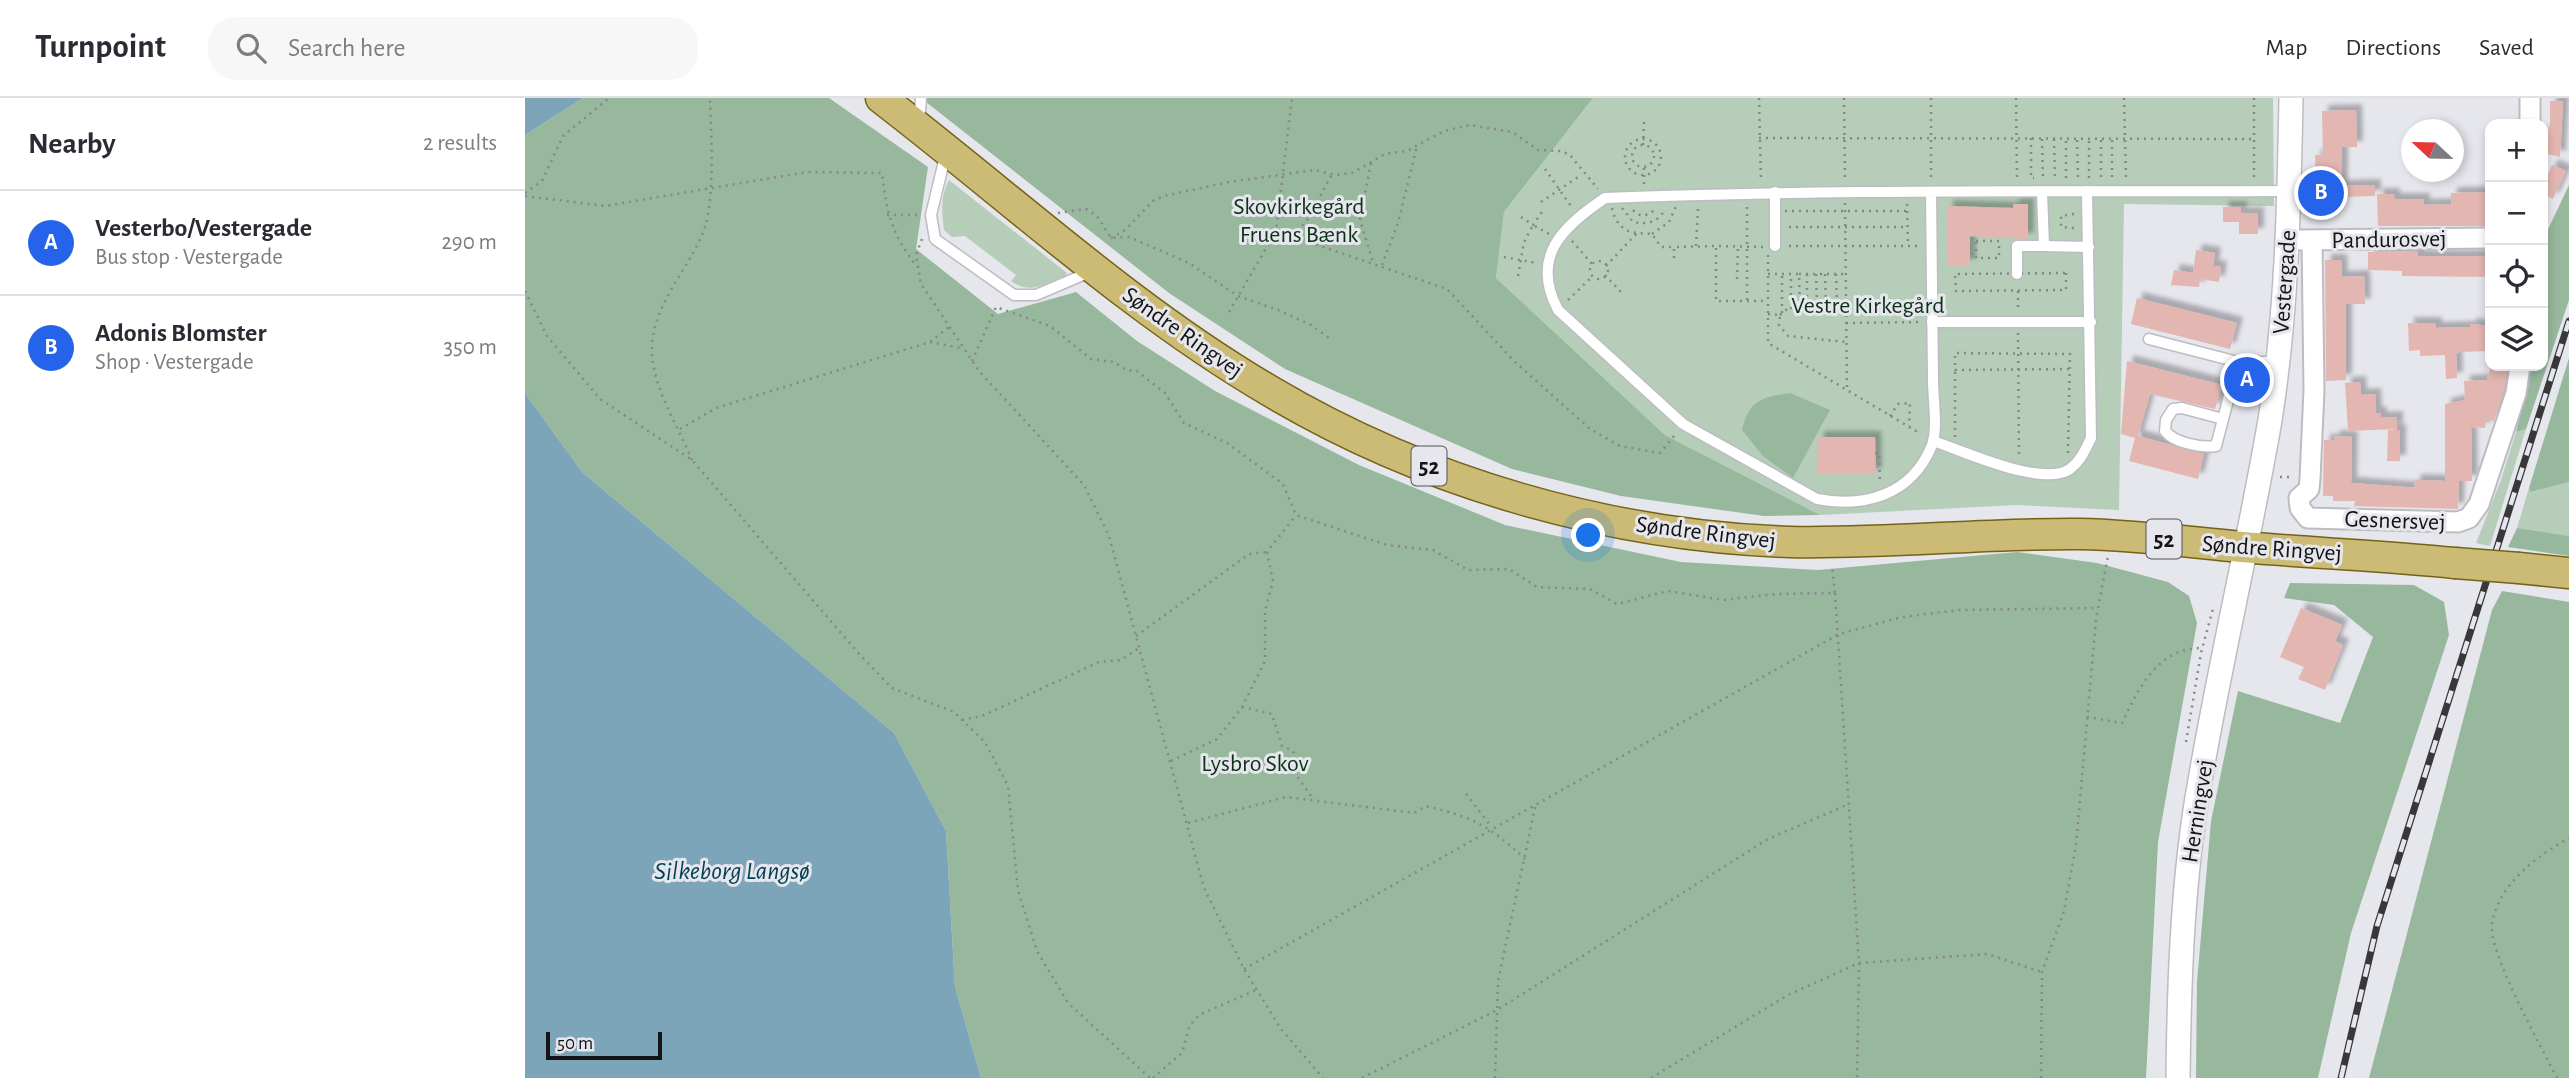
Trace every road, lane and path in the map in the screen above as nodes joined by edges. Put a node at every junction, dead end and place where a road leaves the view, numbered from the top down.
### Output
1 (609, 98) edge
2 (710, 98) edge
3 (881, 98) edge
4 (1291, 98) edge
5 (1759, 98) edge
6 (1844, 98) edge
7 (1931, 98) edge
8 (2016, 98) edge
9 (2124, 98) edge
10 (2254, 98) edge
11 (2291, 98) edge
12 (2530, 98) edge
13 (920, 112) edge
14 (2530, 119) edge
15 (1644, 120) dead end
16 (1759, 138) junction
17 (1844, 138) junction
18 (1931, 138) junction
19 (2017, 138) junction
20 (2031, 138) junction
21 (2054, 138) junction
22 (2066, 138) junction
23 (2101, 138) junction
24 (1643, 139) junction
25 (2042, 139) junction
26 (2077, 139) junction
27 (2089, 139) junction
28 (2112, 139) junction
29 (2125, 139) junction
30 (2254, 139) junction
31 (1643, 145) junction
32 (1417, 146) junction
33 (947, 149) junction
34 (1625, 157) junction
35 (1633, 157) junction
36 (1371, 162) junction
37 (1644, 167) junction
38 (1545, 169) dead end
39 (1332, 174) junction
40 (1282, 175) junction
41 (1644, 175) junction
42 (1578, 177) dead end
43 (2043, 178) junction
44 (2055, 178) junction
45 (2066, 178) junction
46 (2078, 178) junction
47 (2089, 178) junction
48 (2101, 178) junction
49 (709, 187) junction
50 (1559, 189) junction
51 (2126, 190) junction
52 (1907, 191) junction
53 (2018, 191) junction
54 (2042, 191) junction
55 (2087, 191) junction
56 (2255, 191) junction
57 (2290, 191) junction
58 (1761, 192) junction
59 (1775, 192) junction
60 (1845, 192) junction
61 (1931, 192) junction
62 (525, 194) edge
63 (1672, 195) junction
64 (1644, 196) junction
65 (1620, 197) junction
66 (1605, 198) junction
67 (1541, 202) dead end
68 (1735, 207) dead end
69 (1709, 208) dead end
70 (1775, 211) junction
71 (1908, 211) junction
72 (1542, 212) dead end
73 (1845, 212) junction
74 (887, 215) junction
75 (931, 215) junction
76 (2088, 215) junction
77 (1521, 217) dead end
78 (1579, 217) junction
79 (1037, 222) junction
80 (1635, 222) junction
81 (1533, 225) junction
82 (1775, 227) junction
83 (1845, 227) junction
84 (1908, 227) junction
85 (2088, 229) junction
86 (1276, 232) junction
87 (1635, 233) junction
88 (1652, 234) junction
89 (1561, 236) junction
90 (1294, 237) junction
91 (1111, 238) junction
92 (2485, 238) edge
93 (2300, 240) junction
94 (1696, 246) junction
95 (1716, 246) junction
96 (1738, 246) junction
97 (1748, 246) junction
98 (1775, 246) joint
99 (1845, 246) junction
100 (1908, 246) junction
101 (1932, 246) junction
102 (2044, 246) junction
103 (1674, 247) junction
104 (2089, 247) junction
105 (1504, 257) dead end
106 (1674, 258) dead end
107 (1999, 258) joint
108 (1520, 260) junction
109 (1373, 262) junction
110 (1382, 265) junction
111 (1547, 265) junction
112 (1593, 265) junction
113 (1606, 266) junction
114 (919, 269) junction
115 (1096, 269) junction
116 (1768, 274) junction
117 (1782, 274) junction
118 (1791, 274) junction
119 (1799, 274) junction
120 (1807, 274) junction
121 (1816, 274) junction
122 (1825, 274) junction
123 (1836, 274) junction
124 (1846, 274) junction
125 (2017, 274) dead end
126 (1605, 275) junction
127 (1518, 276) dead end
128 (1593, 276) junction
129 (1737, 279) dead end
130 (525, 291) edge
131 (1623, 295) dead end
132 (1238, 296) junction
133 (1747, 301) junction
134 (1767, 301) junction
135 (1837, 301) junction
136 (1846, 301) junction
137 (1826, 304) junction
138 (1817, 305) junction
139 (1807, 307) junction
140 (1800, 308) junction
141 (1791, 309) junction
142 (1558, 310) junction
143 (1229, 312) dead end
144 (1768, 314) junction
145 (1781, 314) junction
146 (1932, 322) junction
147 (2091, 322) junction
148 (1846, 323) junction
149 (949, 327) junction
150 (2149, 339) dead end
151 (1332, 340) dead end
152 (930, 342) junction
153 (1846, 342) junction
154 (964, 348) junction
155 (972, 361) junction
156 (2238, 362) junction
157 (2277, 362) junction
158 (2019, 369) junction
159 (2070, 369) junction
160 (1955, 370) junction
161 (2520, 371) edge
162 (1847, 391) junction
163 (1890, 416) junction
164 (2223, 419) junction
165 (1683, 424) junction
166 (1909, 427) junction
167 (679, 429) junction
168 (1933, 441) junction
169 (1955, 448) junction
170 (1875, 453) dead end
171 (692, 460) junction
172 (2019, 470) junction
173 (2068, 471) junction
174 (2259, 475) junction
175 (2310, 478) junction
176 (1890, 492) junction
177 (1296, 515) junction
178 (2112, 536) junction
179 (1829, 542) junction
180 (2246, 547) junction
181 (1267, 552) junction
182 (2569, 573) edge
183 (1835, 593) junction
184 (2098, 608) junction
185 (1839, 634) junction
186 (1136, 636) junction
187 (1139, 648) junction
188 (2202, 648) dead end
189 (1242, 707) junction
190 (2087, 717) junction
191 (962, 720) junction
192 (1170, 762) junction
193 (1467, 794) dead end
194 (1314, 800) junction
195 (1536, 803) junction
196 (1849, 804) junction
197 (1187, 824) junction
198 (1492, 828) junction
199 (2569, 838) edge
200 (1525, 859) junction
201 (1859, 962) junction
202 (1244, 969) junction
203 (2042, 972) junction
204 (1257, 989) junction
205 (1497, 1010) junction
206 (1151, 1078) edge
207 (1323, 1078) edge
208 (1362, 1078) edge
209 (1495, 1078) edge
210 (1651, 1078) edge
211 (1857, 1078) edge
212 (2041, 1078) edge
213 (2178, 1078) edge
214 (2557, 1078) edge

1 - 62 path
2 - 49 path
3 - 13 main road, Søndre Ringvej / 52
4 - 40 path
5 - 16 path
6 - 17 path
7 - 18 path
8 - 19 path
9 - 29 path
10 - 30 path
11 - 57 street, Vestergade
12 - 14 street
13 - 33 main road, Søndre Ringvej / 52
15 - 24 path
16 - 17 path
16 - 58 path
17 - 18 path
17 - 60 path
18 - 19 path
18 - 61 path
19 - 20 path
19 - 53 path
20 - 25 path
20 - 43 path
21 - 22 path
21 - 25 path
21 - 44 path
22 - 26 path
22 - 45 path
23 - 27 path
23 - 28 path
23 - 48 path
24 - 31 path
24 - 34 path
24 - 41 path
25 - 43 path
26 - 27 path
26 - 46 path
27 - 47 path
28 - 29 path
28 - 48 path
29 - 30 path
29 - 51 path
30 - 56 path
31 - 35 path
31 - 37 path
32 - 36 path
32 - 66 path
32 - 110 path
33 - 75 lane
33 - 79 main road, Søndre Ringvej / 52
34 - 35 path
34 - 41 path
35 - 37 path
36 - 39 path
36 - 109 path
37 - 41 path
38 - 50 path
39 - 40 path
39 - 90 path
40 - 86 path
40 - 91 path
41 - 64 path
42 - 50 path
43 - 44 path
44 - 45 path
45 - 46 path
46 - 47 path
47 - 48 path
49 - 62 path
49 - 74 path
49 - 167 path
50 - 67 path
50 - 78 path
51 - 55 lane
51 - 56 lane
52 - 60 lane
52 - 61 lane
52 - 71 path
53 - 54 lane
53 - 61 lane
54 - 55 lane
54 - 102 lane
55 - 76 lane
56 - 57 lane
57 - 93 street, Vestergade
58 - 59 lane
58 - 63 lane
59 - 60 lane
59 - 70 lane
60 - 73 path
61 - 101 lane
63 - 64 lane
63 - 80 path
63 - 88 path
64 - 65 lane
65 - 66 lane
65 - 80 path
66 - 78 lane
66 - 87 path
68 - 97 path
69 - 94 path
70 - 73 path
70 - 82 lane
71 - 73 path
71 - 84 path
72 - 81 path
73 - 83 path
74 - 75 path
74 - 114 path
75 - 114 path
75 - 115 lane
76 - 85 lane
76 - 85 path
77 - 81 path
78 - 89 lane
79 - 91 path
79 - 115 main road, Søndre Ringvej / 52
80 - 87 path
81 - 89 path
81 - 108 path
82 - 83 path
82 - 98 lane
83 - 84 path
83 - 99 path
84 - 100 path
85 - 104 lane
86 - 90 path
86 - 132 path
87 - 88 path
87 - 113 path
88 - 103 path
89 - 111 lane
89 - 112 path
90 - 109 path
91 - 132 path
92 - 93 street, Pandurosvej
93 - 157 street, Vestergade
93 - 175 street
94 - 95 path
94 - 103 path
95 - 96 path
95 - 133 path
96 - 97 path
96 - 129 path
97 - 116 path
97 - 133 path
98 - 99 path
99 - 100 path
99 - 124 path
100 - 101 path
101 - 146 lane
102 - 104 lane
102 - 125 lane
103 - 106 path
104 - 147 lane
105 - 108 path
107 - 107 path
108 - 111 path
108 - 127 path
109 - 110 path
110 - 165 path
111 - 142 lane
112 - 113 path
112 - 128 path
113 - 126 path
114 - 149 path
115 - 179 main road, Søndre Ringvej / 52
116 - 117 path
116 - 134 path
117 - 118 path
117 - 145 path
118 - 119 path
118 - 141 path
119 - 120 path
119 - 140 path
120 - 121 path
120 - 139 path
121 - 122 path
121 - 138 path
122 - 123 path
122 - 137 path
123 - 124 path
123 - 135 path
124 - 136 path
126 - 128 path
126 - 131 path
128 - 142 path
130 - 171 path
132 - 143 path
132 - 151 path
133 - 134 path
134 - 144 path
135 - 136 path
135 - 137 path
136 - 148 path
137 - 138 path
138 - 139 path
139 - 140 path
140 - 141 path
141 - 145 path
142 - 165 lane
144 - 145 path
144 - 162 path
145 - 153 path
146 - 147 lane
146 - 148 path
146 - 168 lane
147 - 173 lane
148 - 153 path
149 - 152 path
149 - 154 path
150 - 156 lane
152 - 154 path
152 - 167 path
153 - 162 path
154 - 155 path
155 - 177 path
155 - 186 path
156 - 157 lane
156 - 164 lane
157 - 174 street, Vestergade
158 - 159 path
158 - 160 path
158 - 172 path
159 - 160 path
159 - 173 path
160 - 169 path
161 - 175 street, Gesnersvej
162 - 163 path
163 - 166 path
163 - 166 path
164 - 164 lane
165 - 176 lane
166 - 168 path
167 - 171 path
168 - 169 lane
168 - 176 lane
169 - 172 lane
170 - 176 path
171 - 191 path
172 - 173 lane
174 - 175 path
174 - 180 street, Vestergade
177 - 181 path
177 - 183 path
178 - 179 main road, Søndre Ringvej / 52
178 - 180 main road, Søndre Ringvej / 52
178 - 184 path
179 - 183 path
180 - 182 main road, Søndre Ringvej / 52, bridge
180 - 213 street, Herningvej
181 - 186 path
181 - 189 path
183 - 185 path
184 - 185 path
184 - 190 path
185 - 195 path
185 - 196 path
186 - 187 path
187 - 191 path
187 - 192 path
188 - 190 path
189 - 192 path
189 - 194 path
190 - 203 path
191 - 206 path
192 - 197 path
193 - 198 path
194 - 197 path
194 - 198 path
195 - 198 path
195 - 200 path
196 - 201 path
196 - 205 path
197 - 202 path
198 - 200 path
198 - 202 path
199 - 214 path
200 - 205 path
201 - 203 path
201 - 210 path
201 - 211 path
202 - 204 path
203 - 212 path
204 - 206 path
204 - 207 path
205 - 208 path
205 - 209 path

